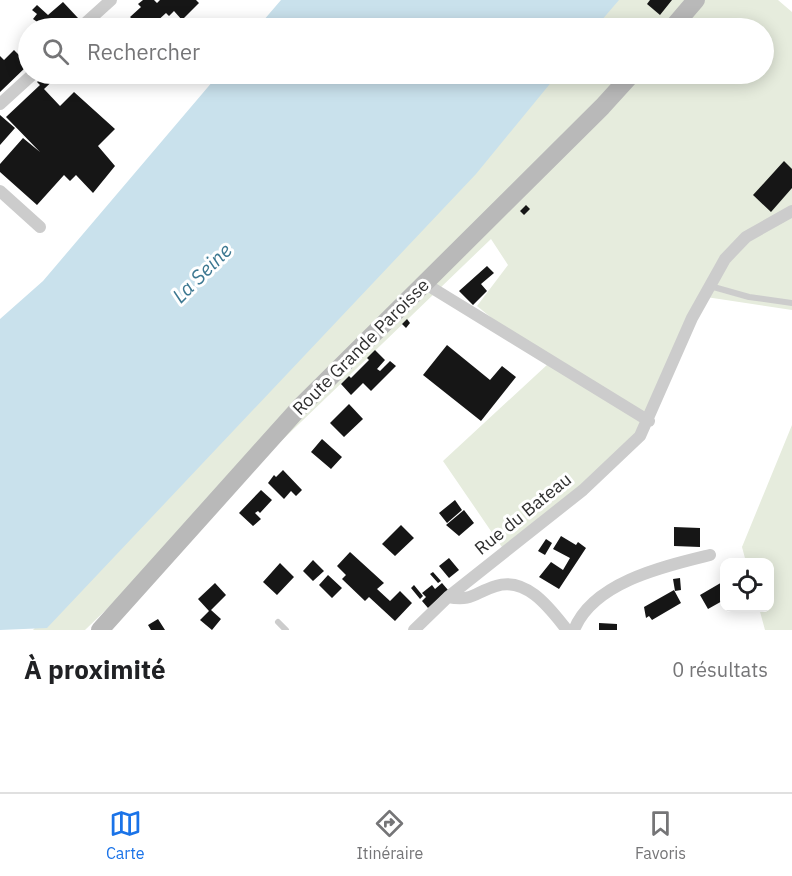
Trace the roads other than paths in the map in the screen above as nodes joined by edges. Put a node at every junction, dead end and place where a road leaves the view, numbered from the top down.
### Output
1 (111, 0) edge
2 (696, 0) edge
3 (91, 18) edge
4 (681, 18) edge
5 (22, 84) edge
6 (623, 84) edge
7 (0, 104) edge
8 (0, 191) edge
9 (792, 211) edge
10 (40, 227) dead end
11 (424, 283) junction
12 (708, 286) junction
13 (792, 303) edge
14 (648, 422) junction
15 (710, 555) dead end
16 (448, 597) junction
17 (278, 622) dead end
18 (100, 630) edge
19 (285, 630) edge
20 (414, 630) edge
21 (567, 630) edge
22 (574, 630) edge

1 - 3 street
2 - 4 main road
5 - 7 street
6 - 11 main road, Route Grande Paroisse
8 - 10 street
9 - 12 street, Rue du Bateau
11 - 14 street
11 - 18 main road, Route Grande Paroisse
12 - 13 lane
12 - 14 street, Rue du Bateau
14 - 16 street, Rue du Bateau
15 - 22 street
16 - 20 street, Rue du Bateau
16 - 21 street
17 - 19 lane

